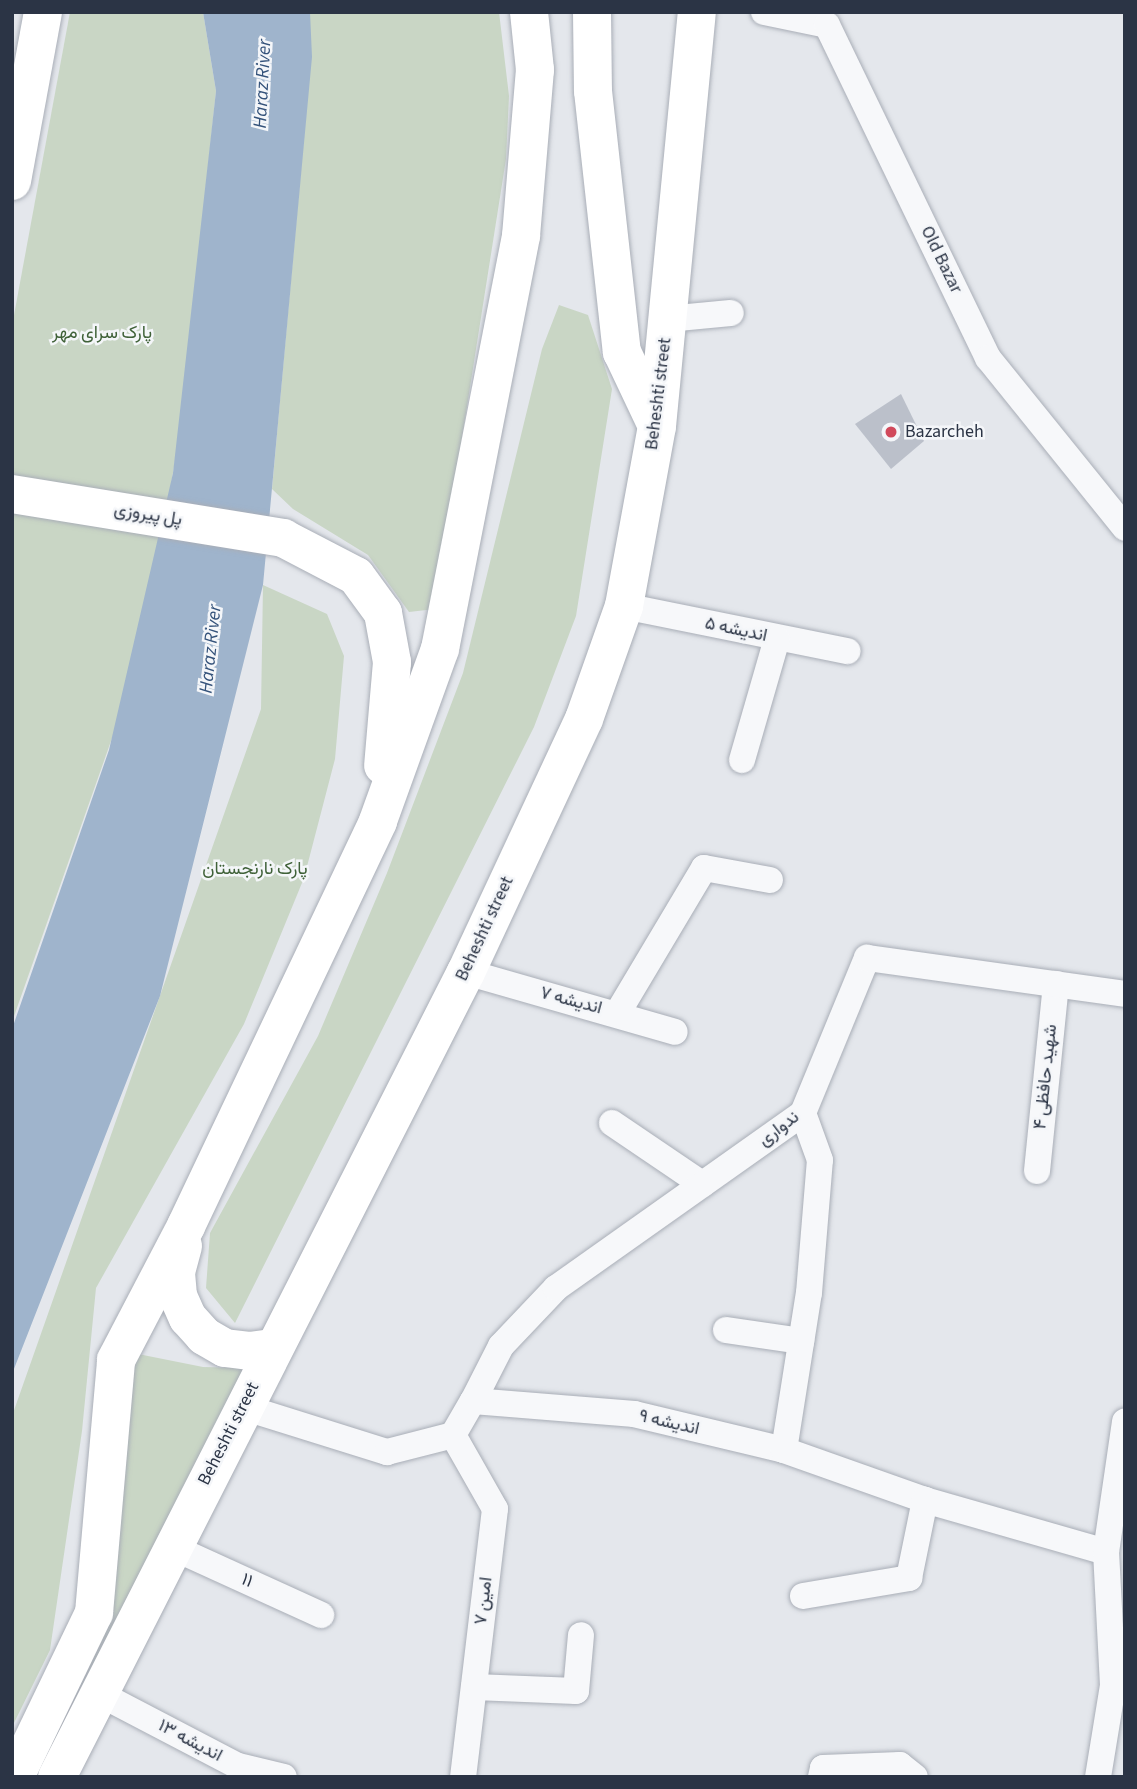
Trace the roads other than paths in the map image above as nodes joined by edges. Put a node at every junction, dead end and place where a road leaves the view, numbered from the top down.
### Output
1 (43, 12) edge
2 (529, 12) edge
3 (592, 12) edge
4 (697, 12) edge
5 (764, 12) edge
6 (12, 181) edge
7 (731, 313) dead end
8 (667, 319) junction
9 (657, 426) junction
10 (12, 494) edge
11 (1125, 528) edge
12 (624, 606) junction
13 (777, 639) junction
14 (848, 651) dead end
15 (743, 760) dead end
16 (378, 821) junction
17 (770, 880) dead end
18 (466, 972) junction
19 (1056, 984) junction
20 (1125, 994) edge
21 (617, 1014) junction
22 (675, 1032) dead end
23 (803, 1113) junction
24 (612, 1124) dead end
25 (1037, 1171) dead end
26 (702, 1184) junction
27 (186, 1226) junction
28 (726, 1330) dead end
29 (801, 1341) junction
30 (272, 1348) junction
31 (473, 1401) junction
32 (243, 1407) junction
33 (1125, 1421) edge
34 (453, 1435) junction
35 (784, 1450) junction
36 (925, 1500) junction
37 (172, 1547) junction
38 (1106, 1552) junction
39 (803, 1596) dead end
40 (321, 1615) dead end
41 (581, 1635) dead end
42 (474, 1687) junction
43 (100, 1693) junction
44 (216, 1767) edge
45 (15, 1777) edge
46 (57, 1777) edge
47 (284, 1777) edge
48 (463, 1777) edge
49 (821, 1777) edge
50 (915, 1777) edge
51 (1098, 1777) edge

1 - 6 main road
2 - 16 main road
3 - 9 main road
4 - 8 main road, Beheshti street
5 - 11 street, Old Bazar
7 - 8 street
8 - 9 main road, Beheshti street
9 - 12 main road, Beheshti street
10 - 16 main road, پل پیروزی
12 - 13 street, اندیشه ۵
12 - 18 main road, Beheshti street
13 - 14 street, اندیشه ۵
13 - 15 street
16 - 27 main road
17 - 21 street
18 - 21 street, اندیشه ۷
18 - 30 main road, Beheshti street
19 - 20 street, ندواری
19 - 23 street, ندواری
19 - 25 street, شهید حافظی ۴
21 - 22 street, اندیشه ۷
23 - 26 street, ندواری
23 - 29 street
24 - 26 street
26 - 31 street, ندواری
27 - 30 main road
27 - 45 main road
28 - 29 street
29 - 35 street
30 - 32 main road, Beheshti street
31 - 34 street
31 - 35 street, اندیشه ۹
32 - 34 street
32 - 37 main road, Beheshti street
33 - 38 street
34 - 42 street, امین ۷
35 - 36 street, اندیشه ۹
36 - 38 street, اندیشه ۹
36 - 39 street
37 - 40 street, ۱۱
37 - 43 main road, Beheshti street
38 - 51 street
41 - 42 street
42 - 48 street, امین ۷
43 - 44 street, اندیشه ۱۳
43 - 46 main road, Beheshti street
44 - 47 street, اندیشه ۱۳
49 - 50 street

